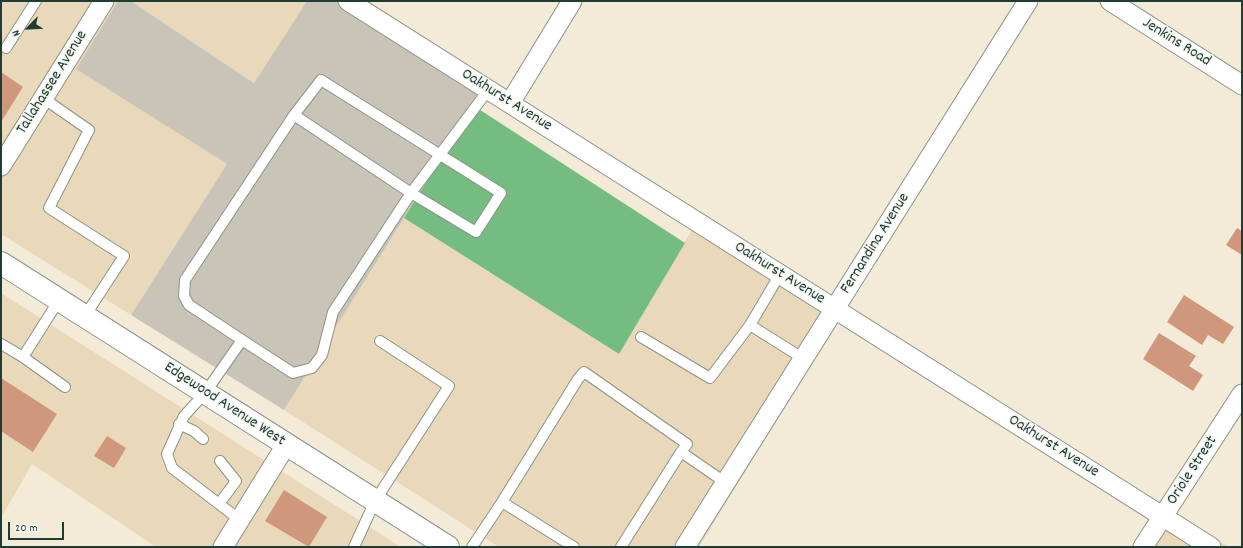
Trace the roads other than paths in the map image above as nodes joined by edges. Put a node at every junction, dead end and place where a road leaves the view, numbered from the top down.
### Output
1 (36, 1) edge
2 (104, 1) edge
3 (348, 1) edge
4 (572, 1) edge
5 (1028, 1) edge
6 (1110, 1) edge
7 (6, 48) dead end
8 (1242, 85) edge
9 (489, 89) junction
10 (44, 98) junction
11 (510, 103) junction
12 (294, 115) junction
13 (439, 155) junction
14 (1, 166) edge
15 (411, 193) junction
16 (1, 263) edge
17 (780, 274) junction
18 (59, 300) junction
19 (836, 309) junction
20 (85, 316) junction
21 (750, 325) junction
22 (641, 337) dead end
23 (242, 340) junction
24 (380, 341) dead end
25 (1, 344) edge
26 (23, 357) junction
27 (804, 359) junction
28 (65, 387) dead end
29 (205, 393) junction
30 (1242, 394) edge
31 (179, 424) junction
32 (203, 439) dead end
33 (286, 445) junction
34 (682, 452) junction
35 (220, 461) dead end
36 (726, 483) junction
37 (375, 501) junction
38 (502, 502) junction
39 (219, 504) junction
40 (1164, 517) junction
41 (240, 520) junction
42 (223, 547) edge
43 (354, 547) edge
44 (448, 547) edge
45 (472, 547) edge
46 (574, 547) edge
47 (621, 547) edge
48 (686, 547) edge
49 (1143, 547) edge
50 (1211, 547) edge

1 - 7 lane
2 - 10 street, Tallahassee Avenue
3 - 9 street, Oakhurst Avenue
4 - 11 street
5 - 19 street, Fernandina Avenue
6 - 8 street, Jenkins Road
9 - 11 street, Oakhurst Avenue
9 - 13 lane
10 - 14 street, Tallahassee Avenue
10 - 20 lane
11 - 17 street, Oakhurst Avenue
12 - 13 lane
12 - 15 lane
12 - 23 lane
13 - 15 lane
13 - 15 lane
15 - 23 lane
16 - 18 main road, Edgewood Avenue West
17 - 19 street, Oakhurst Avenue
17 - 21 lane
18 - 20 main road, Edgewood Avenue West
18 - 26 lane
19 - 27 street, Fernandina Avenue
19 - 40 street, Oakhurst Avenue
20 - 29 main road, Edgewood Avenue West
21 - 22 lane
21 - 27 lane
23 - 29 lane
24 - 37 lane
25 - 26 lane
26 - 28 lane
27 - 36 street, Fernandina Avenue
29 - 31 lane
29 - 33 main road, Edgewood Avenue West
30 - 40 street, Oriole Street
31 - 32 lane
31 - 39 lane
33 - 37 main road, Edgewood Avenue West
33 - 41 street
34 - 36 lane
34 - 38 lane
34 - 47 lane
35 - 39 lane
36 - 48 street, Fernandina Avenue
37 - 43 lane
37 - 44 main road, Edgewood Avenue West
38 - 45 lane
38 - 46 lane
39 - 41 lane
40 - 49 street, Oriole Street
40 - 50 street, Oakhurst Avenue
41 - 42 street

